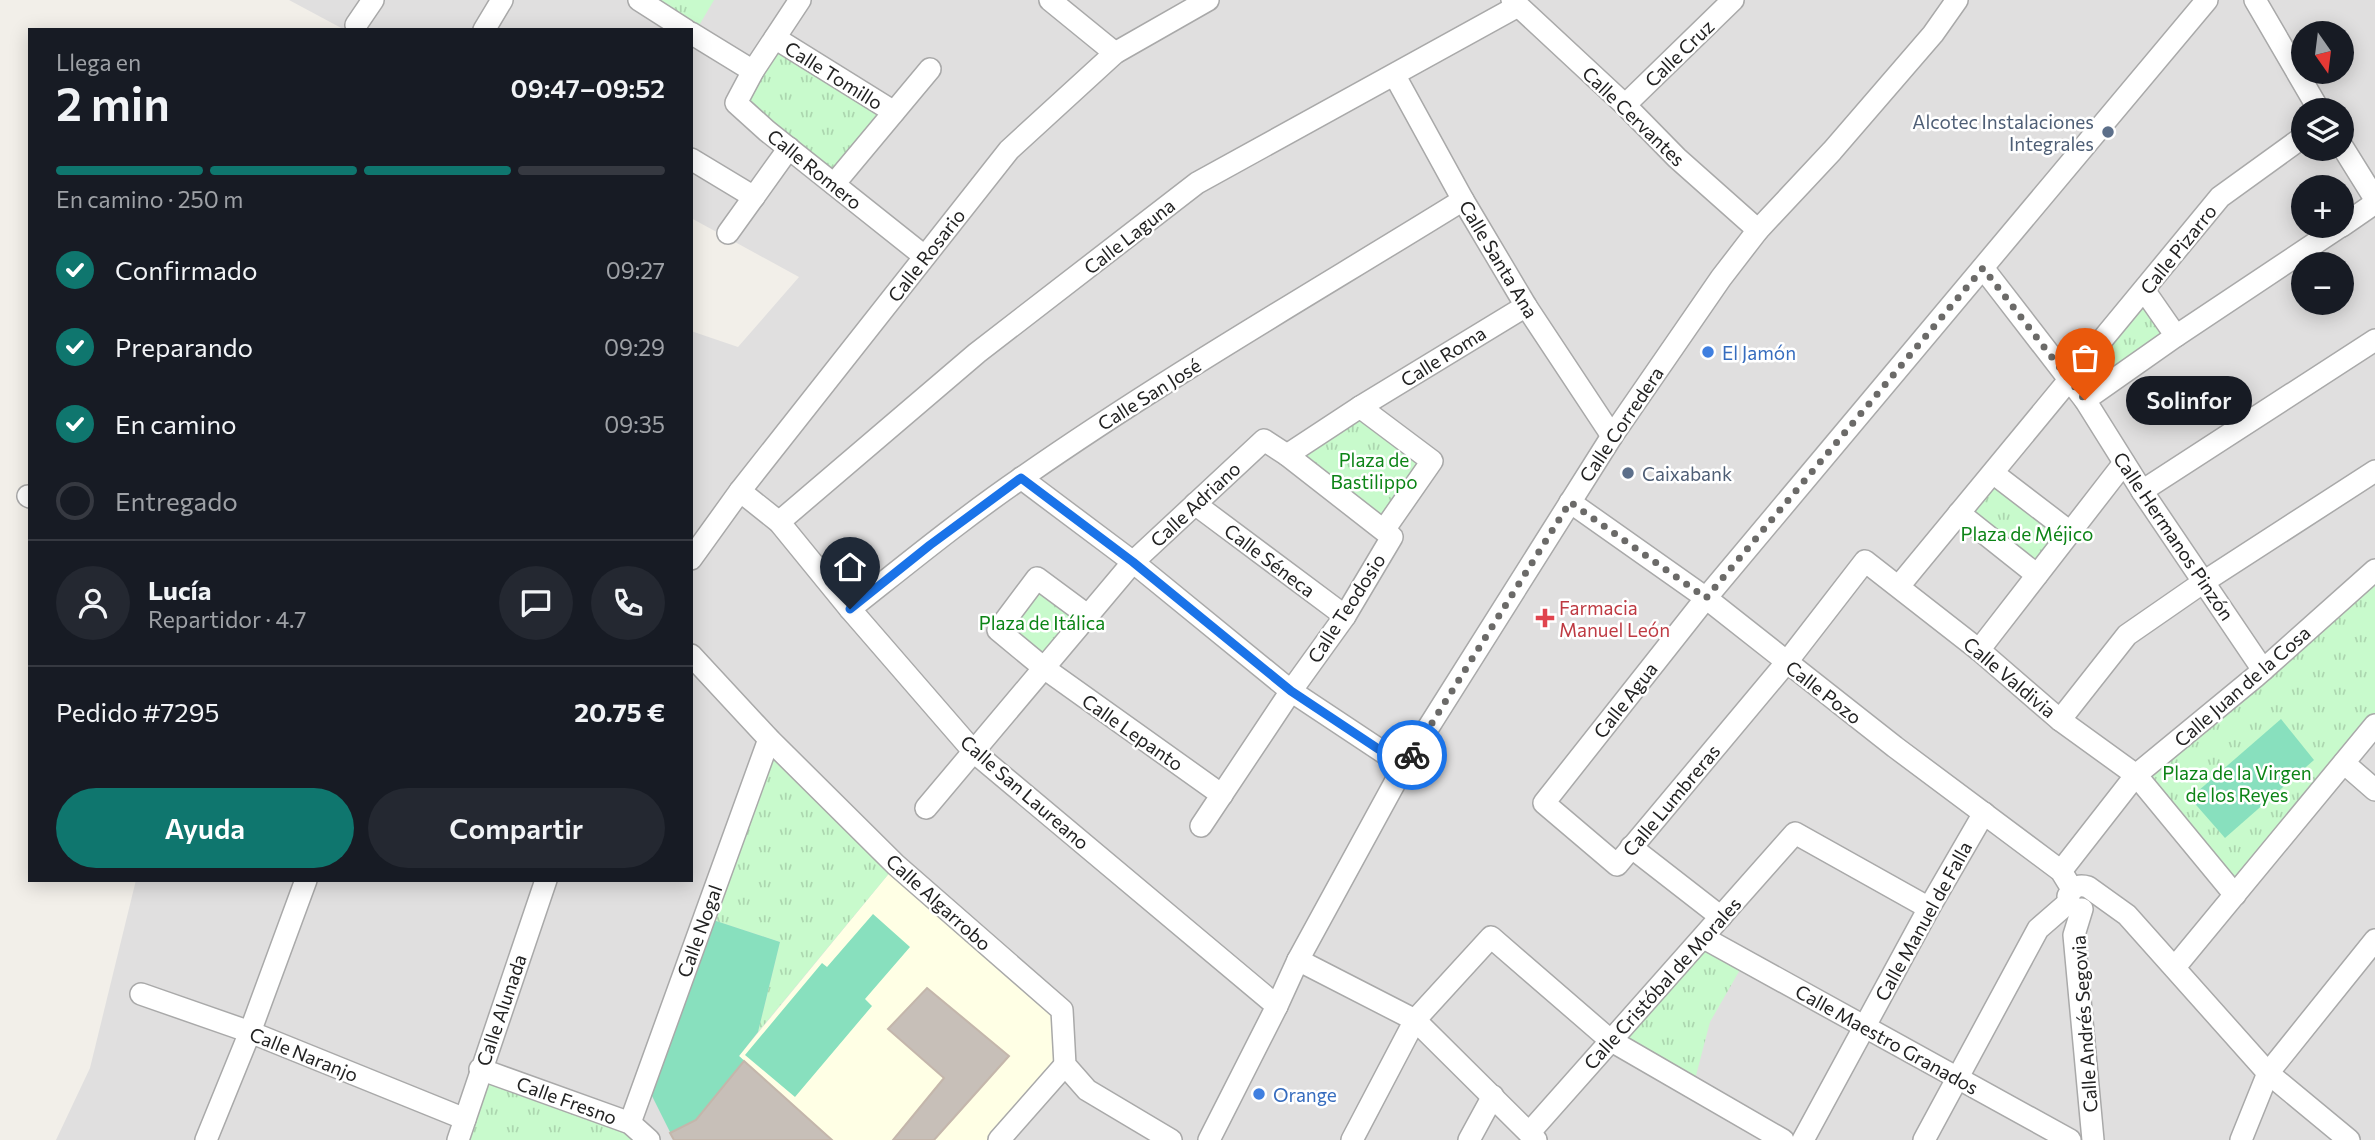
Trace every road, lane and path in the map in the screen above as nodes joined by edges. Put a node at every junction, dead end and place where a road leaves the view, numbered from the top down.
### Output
1 (373, 0) edge
2 (502, 0) edge
3 (639, 0) edge
4 (800, 0) edge
5 (1050, 0) edge
6 (1208, 0) edge
7 (1734, 0) edge
8 (1957, 0) edge
9 (2207, 0) edge
10 (2255, 0) edge
11 (1515, 3) edge
12 (356, 25) dead end
13 (485, 28) edge
14 (683, 28) edge
15 (693, 34) edge
16 (775, 38) junction
17 (1115, 53) junction
18 (930, 69) dead end
19 (753, 71) junction
20 (1395, 76) junction
21 (2312, 98) edge
22 (1625, 106) junction
23 (894, 112) junction
24 (2291, 146) edge
25 (789, 148) junction
26 (693, 160) edge
27 (2351, 161) edge
28 (834, 184) junction
29 (754, 197) junction
30 (1463, 200) junction
31 (2375, 201) edge
32 (2354, 216) edge
33 (1758, 230) junction
34 (728, 233) dead end
35 (2323, 238) edge
36 (924, 256) junction
37 (1983, 268) junction
38 (2144, 290) junction
39 (1526, 306) junction
40 (2176, 336) junction
41 (2375, 340) edge
42 (2070, 379) junction
43 (2085, 400) junction
44 (1360, 407) junction
45 (1612, 436) junction
46 (1287, 455) junction
47 (2124, 463) junction
48 (2375, 471) edge
49 (1993, 472) junction
50 (1021, 478) junction
51 (740, 491) junction
52 (2142, 492) junction
53 (1570, 502) junction
54 (1195, 504) junction
55 (1959, 513) junction
56 (779, 522) junction
57 (1384, 530) junction
58 (2070, 532) junction
59 (693, 556) edge
60 (1133, 562) junction
61 (2375, 570) edge
62 (2037, 575) junction
63 (2204, 581) junction
64 (1899, 586) junction
65 (1706, 598) junction
66 (850, 609) junction
67 (1087, 615) junction
68 (1345, 616) junction
69 (1979, 650) junction
70 (693, 657) edge
71 (1786, 663) junction
72 (1044, 668) junction
73 (2263, 670) junction
74 (1291, 691) junction
75 (2060, 720) junction
76 (2375, 725) edge
77 (768, 739) junction
78 (974, 752) junction
79 (2344, 763) junction
80 (1404, 766) junction
81 (2136, 775) junction
82 (2375, 790) edge
83 (1222, 795) junction
84 (1544, 803) joint
85 (926, 808) dead end
86 (1984, 813) junction
87 (1201, 826) dead end
88 (1631, 847) junction
89 (305, 882) edge
90 (545, 882) edge
91 (2078, 894) junction
92 (2235, 895) junction
93 (1929, 908) junction
94 (1721, 917) junction
95 (1704, 938) junction
96 (2375, 940) edge
97 (1298, 960) junction
98 (2175, 967) junction
99 (141, 994) dead end
100 (1278, 1006) junction
101 (1415, 1020) junction
102 (1863, 1027) junction
103 (250, 1032) junction
104 (1610, 1040) junction
105 (1065, 1065) junction
106 (480, 1069) junction
107 (2268, 1073) junction
108 (1957, 1078) junction
109 (1493, 1096) junction
110 (465, 1119) junction
111 (630, 1123) junction
112 (1533, 1137) edge
113 (206, 1140) edge
114 (458, 1140) edge
115 (649, 1140) edge
116 (999, 1140) edge
117 (1171, 1140) edge
118 (1209, 1140) edge
119 (1352, 1140) edge
120 (1469, 1140) edge
121 (1783, 1140) edge
122 (1803, 1140) edge
123 (1924, 1140) edge
124 (2070, 1140) edge
125 (2094, 1140) edge
126 (2241, 1140) edge
127 (2349, 1140) edge

1 - 12 street
2 - 13 street
3 - 14 street
4 - 16 street
5 - 17 street
6 - 17 street, Calle Rosario
7 - 22 street, Calle Cruz
8 - 33 street, Calle Corredera
9 - 37 street, Calle Agua
10 - 21 street
11 - 20 street, Calle Laguna
11 - 22 street, Calle Cervantes
15 - 19 street
16 - 19 street
16 - 23 street, Calle Tomillo
17 - 36 street, Calle Rosario
18 - 23 street
19 - 25 street, Calle Romero
20 - 30 street, Calle Santa Ana
20 - 56 street, Calle Laguna
22 - 33 street, Calle Cervantes
23 - 28 street
24 - 38 street, Calle Pizarro
25 - 28 street, Calle Romero
25 - 29 street
26 - 29 street
27 - 31 street
28 - 36 street, Calle Romero
29 - 34 street
30 - 39 street, Calle Santa Ana
30 - 50 street, Calle San José
31 - 32 street
33 - 45 street, Calle Corredera
35 - 40 street
36 - 51 street, Calle Rosario
37 - 42 street, Calle Hermanos Pinzón
37 - 65 street, Calle Agua
38 - 40 street
38 - 42 street, Calle Pizarro
39 - 44 street, Calle Roma
39 - 45 street, Calle Santa Ana
40 - 43 street
41 - 52 street
42 - 43 street, Calle Hermanos Pinzón
42 - 49 street, Calle Pizarro
43 - 47 street, Calle Hermanos Pinzón
44 - 46 street
44 - 57 street
45 - 53 street, Calle Corredera
46 - 54 street, Calle Adriano
46 - 57 street
47 - 52 street, Calle Hermanos Pinzón
47 - 58 street
48 - 63 street
49 - 55 street, Calle Pizarro
49 - 58 street
50 - 60 street
50 - 66 street, Calle San José
51 - 56 street, Calle San Laureano
51 - 59 street, Calle Rosario
52 - 63 street, Calle Hermanos Pinzón
53 - 65 street, Calle Pozo
53 - 80 street, Calle Corredera
54 - 60 street, Calle Adriano
54 - 68 street, Calle Séneca
55 - 62 street
55 - 64 street, Calle Pizarro
56 - 66 street, Calle San Laureano
57 - 68 street, Calle Teodosio
58 - 62 street
60 - 67 street, Calle Adriano
60 - 74 street
61 - 73 street, Calle Juan de la Cosa
62 - 69 street
63 - 73 street, Calle Hermanos Pinzón
63 - 75 street
64 - 69 street, Calle Valdivia
64 - 71 street, Calle Valdivia
65 - 71 street, Calle Pozo
65 - 84 street, Calle Agua
66 - 78 street, Calle San Laureano
67 - 72 street, Calle Adriano
67 - 72 street
68 - 74 street, Calle Teodosio
69 - 75 street, Calle Valdivia
70 - 77 street, Calle Algarrobo
71 - 86 street, Calle Pozo
71 - 88 street, Calle Lumbreras
72 - 78 street, Calle Adriano
72 - 83 street, Calle Lepanto
73 - 81 street, Calle Juan de la Cosa
74 - 80 street
74 - 83 street, Calle Teodosio
75 - 81 street, Calle Valdivia
76 - 79 street
77 - 105 street, Calle Algarrobo
77 - 111 street, Calle Nogal
78 - 85 street, Calle Adriano
78 - 100 street, Calle San Laureano
79 - 82 street
79 - 92 street
80 - 97 street, Calle Corredera
81 - 91 street, Calle Juan de la Cosa
81 - 92 street, Calle Valdivia
83 - 87 street, Calle Teodosio
84 - 88 street, Calle Lumbreras
86 - 91 street, Calle Pozo
86 - 93 street, Calle Manuel de Falla
88 - 94 street
89 - 103 street
90 - 106 street, Calle Alunada
91 - 98 street, Calle Pozo
91 - 108 street, Calle Juan de la Cosa
91 - 125 street, Calle Andrés Segovia
92 - 98 street
93 - 94 street, Calle Cristóbal de Morales
93 - 102 street, Calle Manuel de Falla
94 - 95 street, Calle Cristóbal de Morales
95 - 102 street, Calle Maestro Granados
95 - 104 street, Calle Cristóbal de Morales
96 - 107 street
97 - 100 street, Calle Corredera
97 - 101 street
98 - 107 street, Calle Pozo
99 - 103 street, Calle Naranjo
100 - 118 street, Calle Corredera
101 - 104 street
101 - 109 street
101 - 119 street
102 - 108 street, Calle Maestro Granados
102 - 122 street, Calle Manuel de Falla
103 - 110 street, Calle Naranjo
103 - 113 street
104 - 112 street, Calle Cristóbal de Morales
104 - 121 street
105 - 116 street
105 - 117 street
106 - 110 street, Calle Alunada
106 - 111 street, Calle Fresno
107 - 126 street
107 - 127 street, Calle Pozo
108 - 123 street, Calle Juan de la Cosa
108 - 124 street, Calle Maestro Granados
109 - 112 street
109 - 120 street
110 - 114 street, Calle Alunada
111 - 115 street, Calle Fresno

